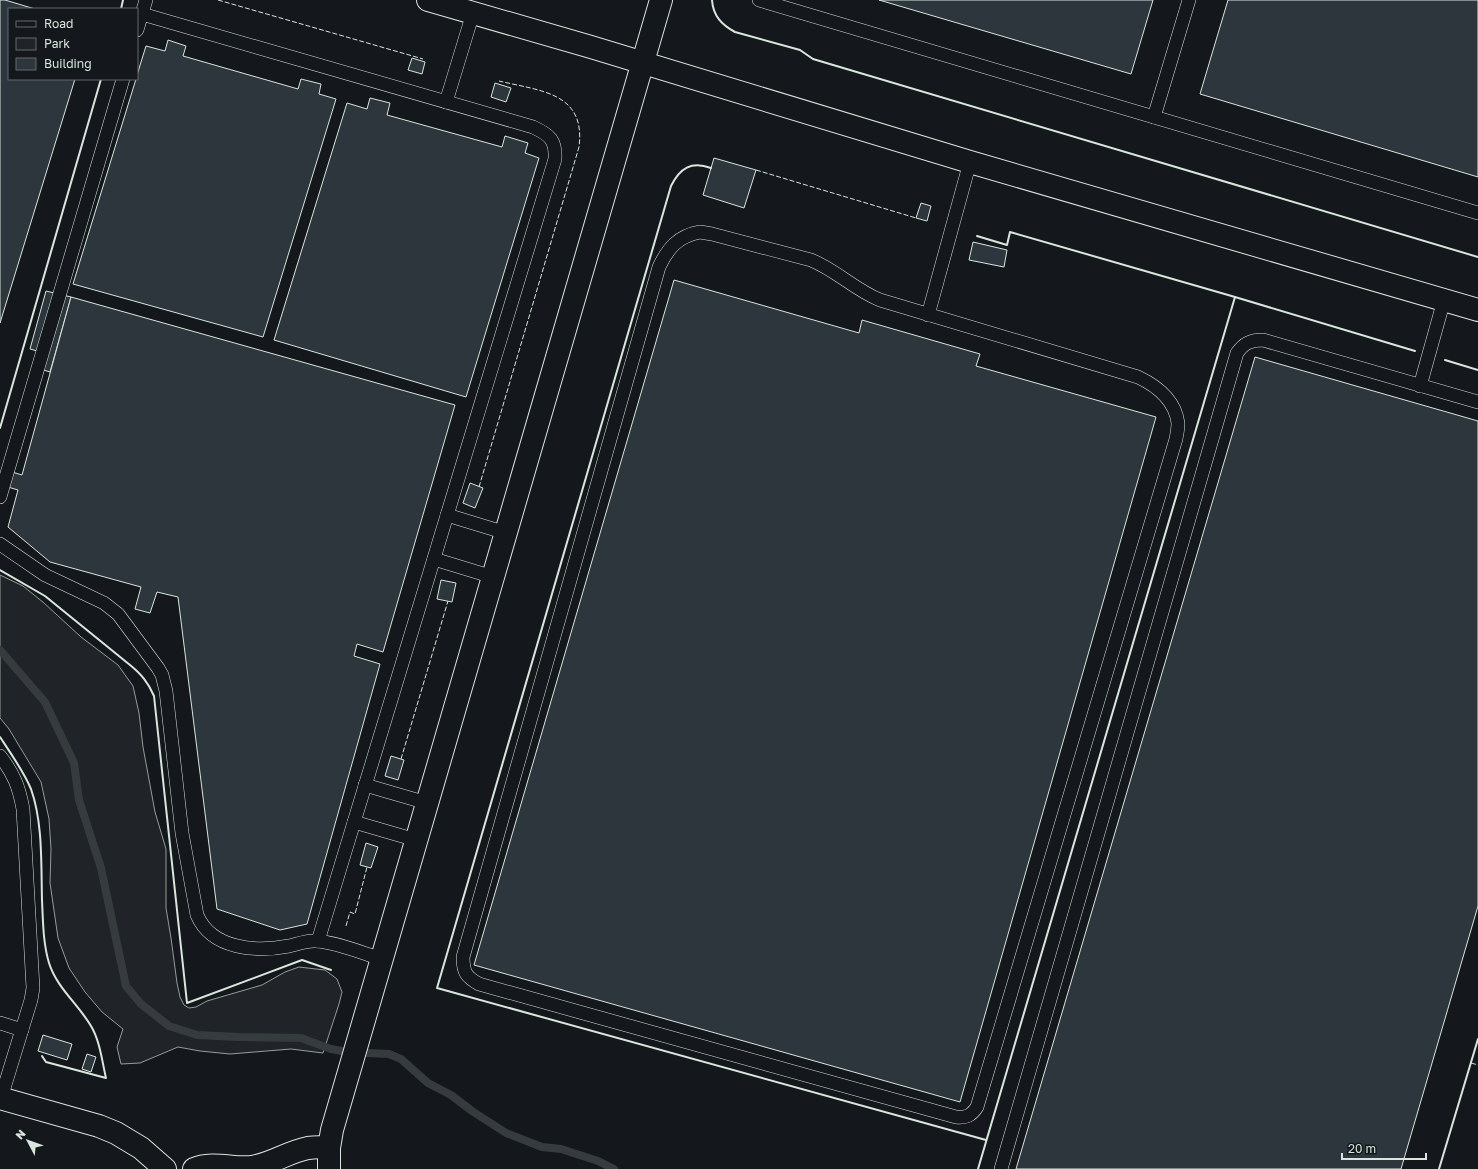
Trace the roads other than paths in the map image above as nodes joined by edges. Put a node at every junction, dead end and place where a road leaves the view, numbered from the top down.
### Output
1 (146, 0) edge
2 (428, 0) edge
3 (661, 0) edge
4 (759, 0) edge
5 (1189, 0) edge
6 (473, 13) junction
7 (142, 14) junction
8 (138, 27) edge
9 (642, 63) junction
10 (123, 80) edge
11 (446, 102) junction
12 (1154, 117) junction
13 (970, 162) junction
14 (1478, 213) edge
15 (1444, 300) junction
16 (1478, 310) edge
17 (928, 315) junction
18 (1420, 386) junction
19 (1478, 402) edge
20 (0, 497) edge
21 (447, 515) junction
22 (506, 533) junction
23 (0, 544) edge
24 (434, 559) junction
25 (493, 577) junction
26 (0, 756) edge
27 (365, 785) junction
28 (427, 803) junction
29 (354, 822) junction
30 (416, 840) junction
31 (318, 941) junction
32 (382, 959) junction
33 (0, 1023) edge
34 (22, 1030) junction
35 (0, 1098) edge
36 (329, 1148) junction
37 (165, 1169) edge
38 (194, 1169) edge
39 (329, 1169) edge
40 (1001, 1169) edge

1 - 7 lane
2 - 6 street
3 - 9 street
4 - 12 lane
5 - 12 lane
6 - 9 street
6 - 11 lane
7 - 8 lane
7 - 11 lane
9 - 13 street
9 - 22 street
10 - 20 lane
11 - 21 lane
12 - 14 lane
13 - 15 street
13 - 17 lane
15 - 16 street
15 - 18 lane
17 - 17 lane
18 - 19 lane
18 - 40 lane
21 - 22 lane
21 - 24 lane
22 - 25 street
23 - 31 lane
24 - 25 lane
24 - 27 lane
25 - 28 street
26 - 34 lane
27 - 28 lane
27 - 29 lane
28 - 30 street
29 - 30 lane
29 - 31 lane
30 - 32 street
31 - 32 lane
32 - 36 street
33 - 34 lane
34 - 35 lane
35 - 37 street
36 - 38 street
36 - 39 street

